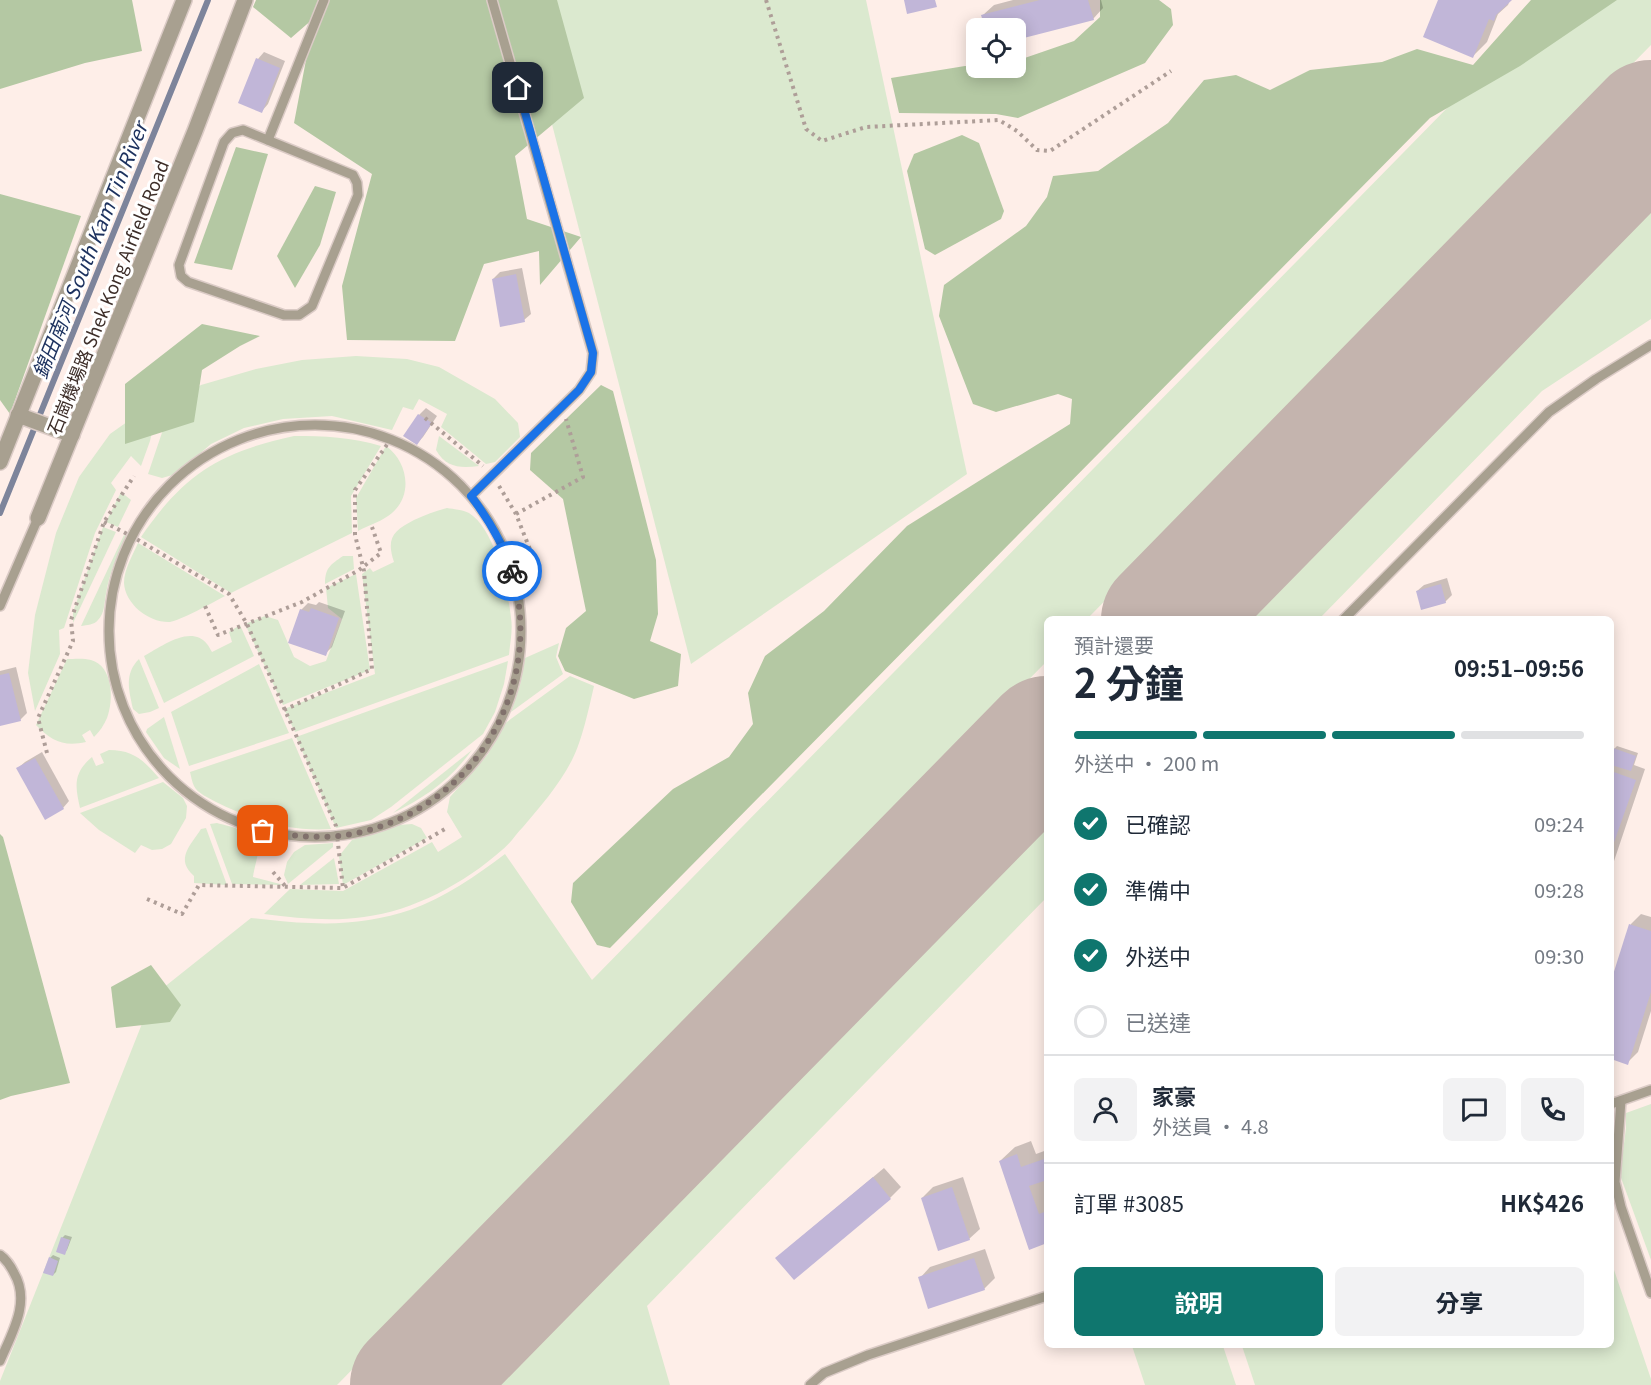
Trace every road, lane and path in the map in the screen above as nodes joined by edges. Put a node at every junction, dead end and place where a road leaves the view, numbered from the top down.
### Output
1 (184, 0) edge
2 (245, 0) edge
3 (324, 0) edge
4 (492, 0) edge
5 (765, 0) edge
6 (1171, 71) dead end
7 (268, 140) junction
8 (1651, 346) edge
9 (562, 407) junction
10 (18, 416) junction
11 (72, 435) junction
12 (391, 439) junction
13 (0, 460) edge
14 (134, 476) dead end
15 (471, 496) junction
16 (516, 514) dead end
17 (38, 518) joint
18 (104, 522) junction
19 (372, 527) dead end
20 (133, 537) junction
21 (0, 606) edge
22 (206, 606) dead end
23 (1347, 616) edge
24 (247, 624) junction
25 (284, 710) junction
26 (47, 753) dead end
27 (444, 830) dead end
28 (337, 836) junction
29 (273, 872) dead end
30 (287, 888) junction
31 (343, 888) junction
32 (147, 899) dead end
33 (1651, 1090) edge
34 (1621, 1101) junction
35 (1614, 1103) edge
36 (0, 1255) edge
37 (1651, 1293) edge
38 (1044, 1297) edge
39 (0, 1361) edge
40 (810, 1385) edge

1 - 10 street
2 - 11 street, 石崗機場路 Shek Kong Airfield Road
3 - 7 lane
4 - 9 lane
5 - 6 path
7 - 7 lane
8 - 23 lane
9 - 15 lane
9 - 16 path
10 - 11 street
10 - 13 street
11 - 17 street, 石崗機場路 Shek Kong Airfield Road
12 - 15 lane
12 - 20 lane
12 - 25 path
14 - 18 path
15 - 28 lane
17 - 21 lane, 石崗機場路 Shek Kong Airfield Road
18 - 20 path
18 - 26 path
19 - 24 path
20 - 24 path
20 - 28 lane
22 - 24 path
24 - 25 path
25 - 28 path
27 - 31 path
28 - 31 path
29 - 30 path
30 - 31 path
30 - 32 path
33 - 34 lane
34 - 35 lane
34 - 37 lane
36 - 39 lane
38 - 40 lane

